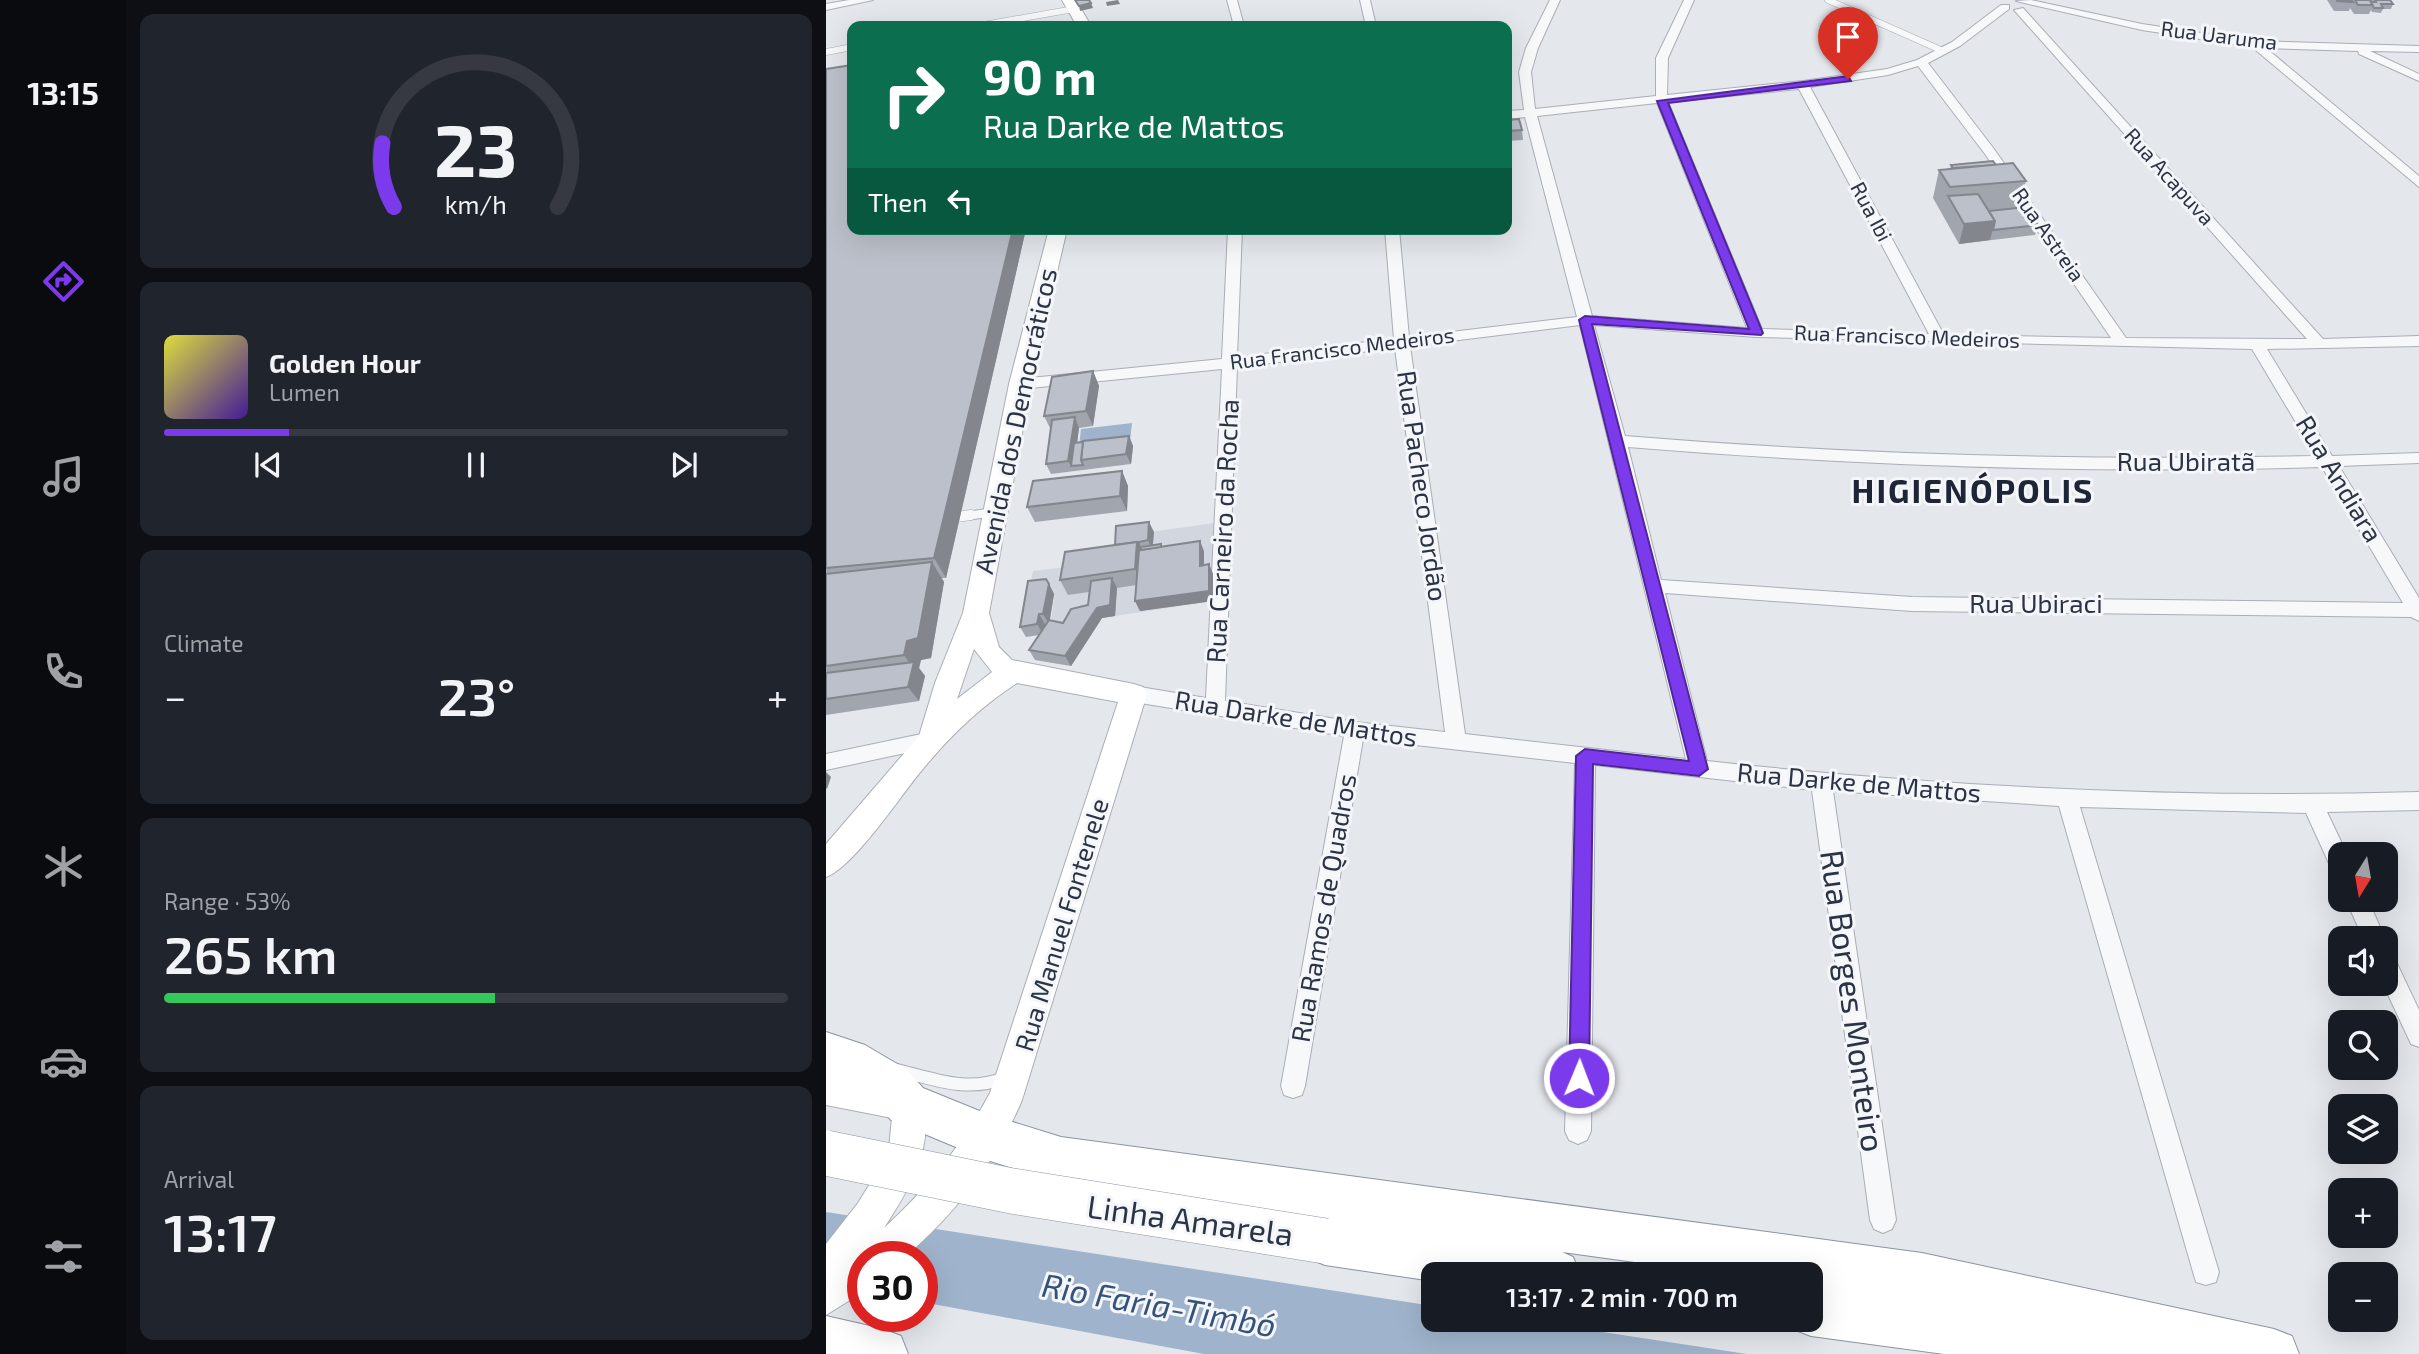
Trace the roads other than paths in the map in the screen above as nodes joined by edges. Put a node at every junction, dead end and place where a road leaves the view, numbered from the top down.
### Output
1 (868, 0) edge
2 (1232, 0) edge
3 (1364, 0) edge
4 (1555, 0) edge
5 (1689, 0) edge
6 (1828, 0) edge
7 (2006, 3) edge
8 (1074, 4) edge
9 (2019, 4) edge
10 (826, 6) edge
11 (1000, 21) edge
12 (1082, 21) edge
13 (1238, 21) edge
14 (1370, 21) edge
15 (2255, 44) junction
16 (847, 48) edge
17 (2355, 48) junction
18 (2419, 49) edge
19 (1942, 51) junction
20 (826, 52) edge
21 (1921, 62) junction
22 (2419, 78) edge
23 (1803, 85) junction
24 (1662, 101) junction
25 (1530, 113) junction
26 (1512, 115) edge
27 (2419, 183) edge
28 (1057, 235) edge
29 (1235, 235) edge
30 (1393, 235) edge
31 (1585, 320) junction
32 (1756, 333) junction
33 (1939, 339) junction
34 (1402, 341) junction
35 (2419, 341) edge
36 (2122, 343) junction
37 (2319, 344) junction
38 (2257, 345) junction
39 (1230, 363) junction
40 (1020, 384) junction
41 (1618, 441) junction
42 (2419, 458) edge
43 (2329, 462) junction
44 (996, 512) junction
45 (939, 519) edge
46 (1654, 586) junction
47 (2418, 611) edge
48 (976, 613) junction
49 (1013, 672) junction
50 (1134, 694) junction
51 (1215, 708) junction
52 (1355, 730) junction
53 (932, 740) junction
54 (1457, 742) junction
55 (1585, 756) junction
56 (826, 762) edge
57 (1699, 769) junction
58 (1821, 782) junction
59 (2067, 799) junction
60 (2419, 801) edge
61 (2313, 804) junction
62 (839, 838) edge
63 (2330, 842) edge
64 (826, 864) edge
65 (2398, 990) edge
66 (2419, 1036) edge
67 (1019, 1063) junction
68 (834, 1067) edge
69 (1293, 1086) dead end
70 (907, 1104) junction
71 (1578, 1131) dead end
72 (987, 1137) junction
73 (826, 1153) edge
74 (883, 1198) joint
75 (929, 1210) joint
76 (1883, 1220) dead end
77 (895, 1241) edge
78 (1473, 1262) edge
79 (2206, 1272) dead end
80 (838, 1282) edge
81 (1823, 1313) edge
82 (826, 1341) edge
83 (883, 1354) edge
84 (2130, 1354) edge
85 (2274, 1354) edge

1 - 10 street
2 - 13 street
3 - 14 street
4 - 25 street
5 - 24 street
6 - 19 lane
7 - 9 street, Rua Uaruma
7 - 19 street
8 - 11 lane
8 - 12 street
9 - 15 street, Rua Uaruma
9 - 37 street, Rua Acapuva
15 - 17 street, Rua Uaruma
15 - 27 street
16 - 20 lane
17 - 18 street, Rua Uaruma
17 - 22 street
19 - 21 street
21 - 23 street
21 - 36 street, Rua Astreia
23 - 24 street
23 - 33 street, Rua Ibi
24 - 25 street
24 - 32 street
25 - 26 street
25 - 31 street
28 - 40 street, Avenida dos Democráticos
29 - 39 street, Rua Carneiro da Rocha
30 - 34 street, Rua Pacheco Jordão
31 - 32 street, Rua Francisco Medeiros
31 - 34 street, Rua Francisco Medeiros
31 - 41 street
32 - 33 street, Rua Francisco Medeiros
33 - 36 street, Rua Francisco Medeiros
34 - 39 street, Rua Francisco Medeiros
34 - 54 street, Rua Pacheco Jordão
35 - 37 street, Rua Francisco Medeiros
36 - 38 street, Rua Francisco Medeiros
37 - 38 street, Rua Francisco Medeiros
38 - 43 street, Rua Andiara
39 - 40 street, Rua Francisco Medeiros
39 - 51 street, Rua Carneiro da Rocha
40 - 44 street, Avenida dos Democráticos
41 - 43 street, Rua Ubiratã
41 - 46 street
42 - 43 street, Rua Ubiratã
43 - 47 street, Rua Andiara
44 - 45 lane
44 - 48 street, Avenida dos Democráticos
46 - 47 street, Rua Ubiraci
46 - 57 street
48 - 49 street, Avenida dos Democráticos
48 - 53 street, Avenida dos Democráticos
49 - 50 street, Rua Darke de Mattos
49 - 53 street, Avenida dos Democráticos
50 - 51 street, Rua Darke de Mattos
50 - 67 street, Rua Manuel Fontenele
51 - 52 street, Rua Darke de Mattos
52 - 54 street, Rua Darke de Mattos
52 - 69 street, Rua Ramos de Quadros
53 - 56 street
53 - 62 street, Avenida dos Democráticos
54 - 55 street, Rua Darke de Mattos
55 - 57 street, Rua Darke de Mattos
55 - 71 street
57 - 58 street, Rua Darke de Mattos
58 - 59 street, Rua Darke de Mattos
58 - 76 street, Rua Borges Monteiro
59 - 61 street, Rua Darke de Mattos
59 - 79 street
60 - 61 street, Rua Darke de Mattos
61 - 63 street
62 - 64 street, Avenida dos Democráticos
65 - 66 street
67 - 68 lane, Rua Manuel Fontenele
67 - 72 street
68 - 70 highway
70 - 72 highway
70 - 74 street
72 - 75 street
72 - 85 highway
73 - 78 highway, Linha Amarela, bridge
74 - 80 street
75 - 77 street
81 - 84 highway
82 - 83 highway

